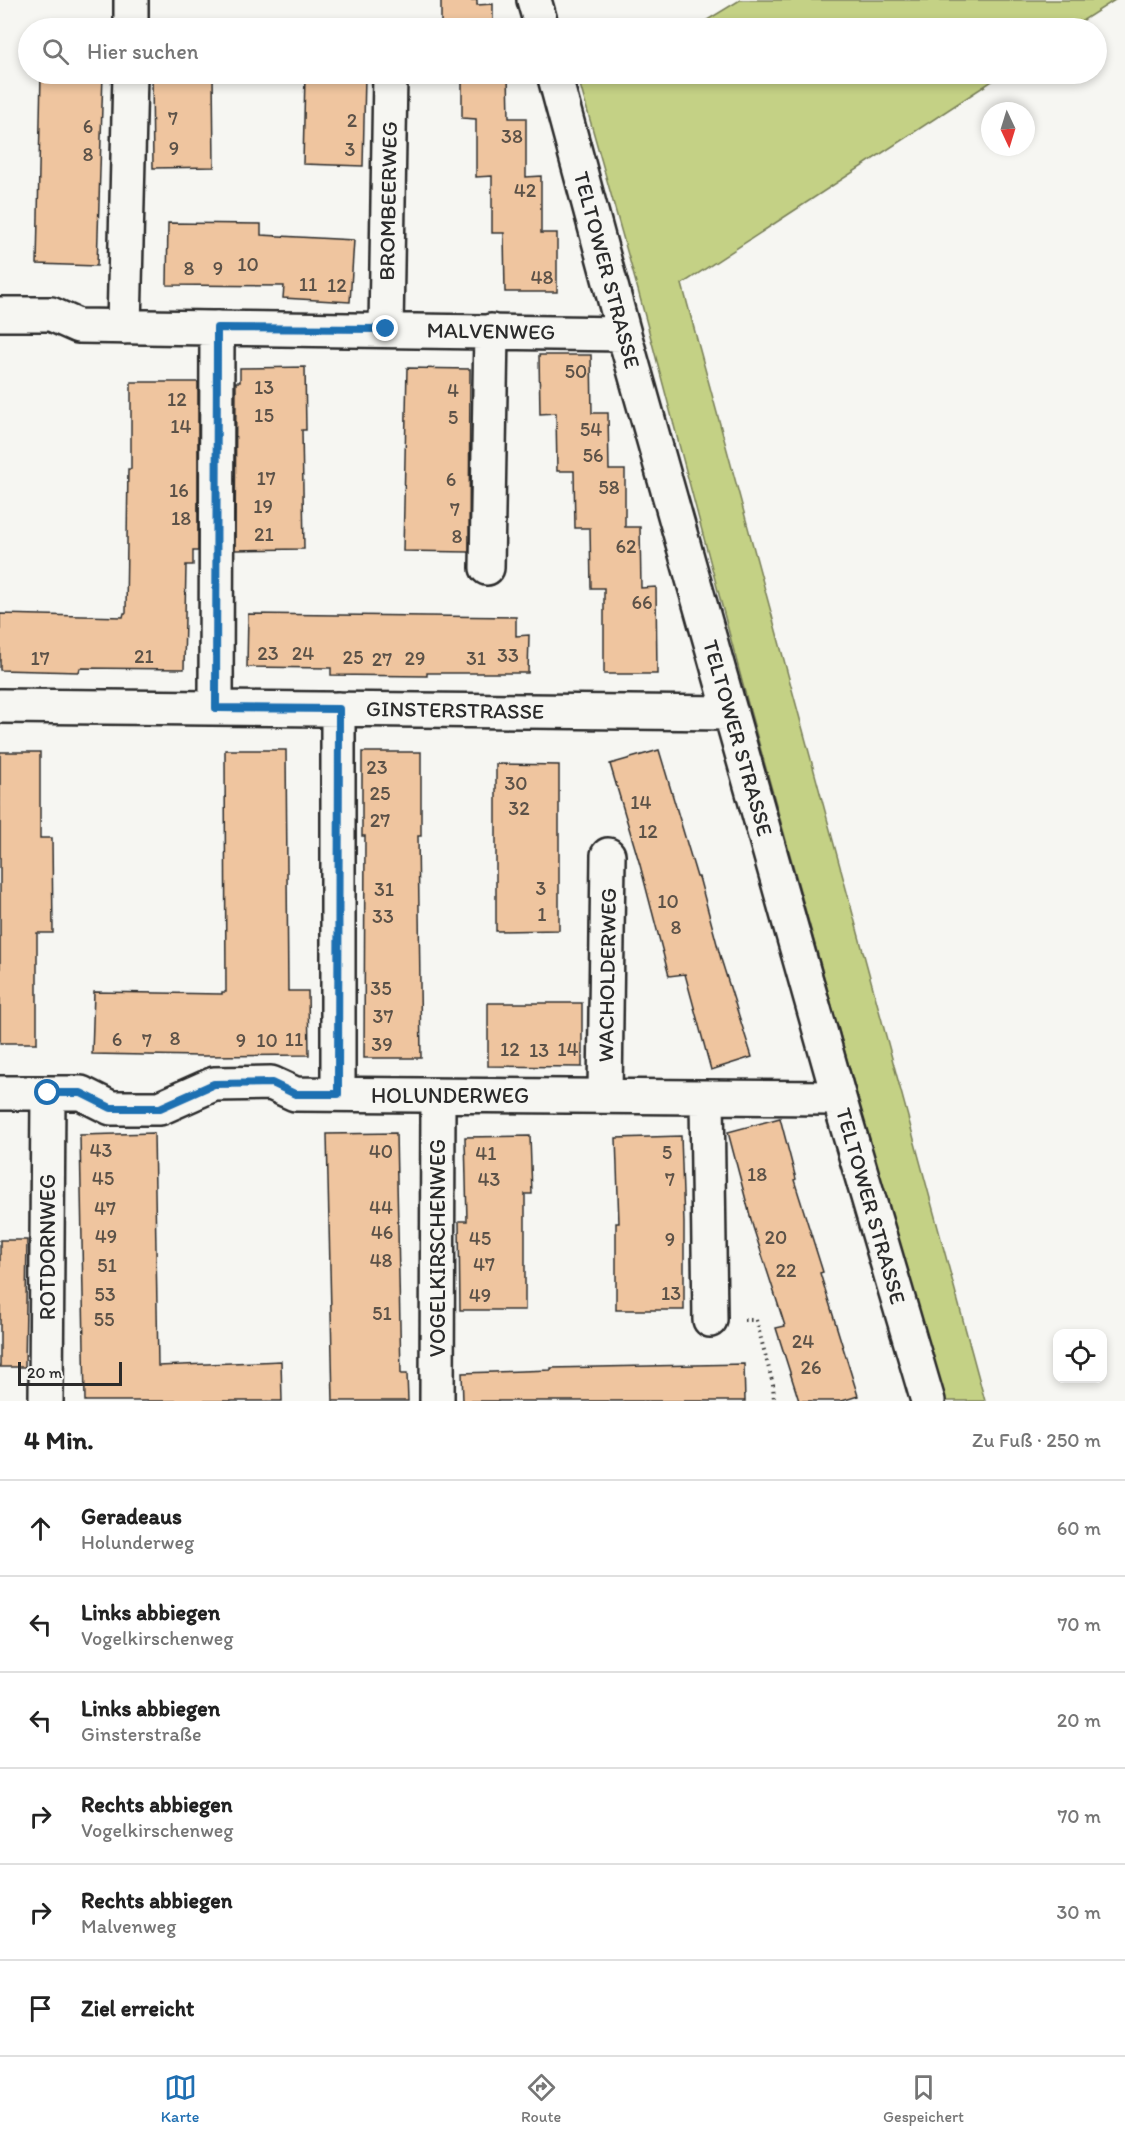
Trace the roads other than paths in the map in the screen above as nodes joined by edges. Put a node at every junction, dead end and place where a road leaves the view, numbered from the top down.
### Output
1 (131, 0) edge
2 (534, 0) edge
3 (131, 18) edge
4 (539, 18) edge
5 (130, 84) edge
6 (390, 84) edge
7 (557, 84) edge
8 (0, 314) edge
9 (124, 327) junction
10 (217, 328) junction
11 (386, 329) junction
12 (491, 331) junction
13 (624, 334) junction
14 (487, 568) dead end
15 (0, 706) edge
16 (216, 708) junction
17 (339, 709) junction
18 (730, 713) junction
19 (608, 855) dead end
20 (0, 1093) edge
21 (48, 1093) junction
22 (338, 1094) junction
23 (605, 1095) junction
24 (438, 1096) junction
25 (707, 1098) junction
26 (839, 1098) junction
27 (710, 1320) road end
28 (46, 1401) edge
29 (437, 1401) edge
30 (928, 1401) edge

1 - 3 street
2 - 4 street
5 - 9 street
6 - 11 street, BROMBEERWEG
7 - 13 street, TELTOWER STRASSE
8 - 9 street, MALVENWEG
9 - 10 street, MALVENWEG
10 - 11 street, MALVENWEG
10 - 16 street
11 - 12 street, MALVENWEG
12 - 13 street, MALVENWEG
12 - 14 street
13 - 18 street, TELTOWER STRASSE
15 - 16 street, GINSTERSTRASSE
16 - 17 street, GINSTERSTRASSE
17 - 18 street, GINSTERSTRASSE
17 - 22 street
18 - 26 street, TELTOWER STRASSE
19 - 23 street, WACHOLDERWEG
20 - 21 street, HOLUNDERWEG
21 - 22 street, HOLUNDERWEG
21 - 28 street, ROTDORNWEG
22 - 24 street, HOLUNDERWEG
23 - 24 street, HOLUNDERWEG
23 - 25 street, HOLUNDERWEG
24 - 29 street, VOGELKIRSCHENWEG
25 - 26 street, HOLUNDERWEG
25 - 27 street
26 - 30 street, TELTOWER STRASSE

